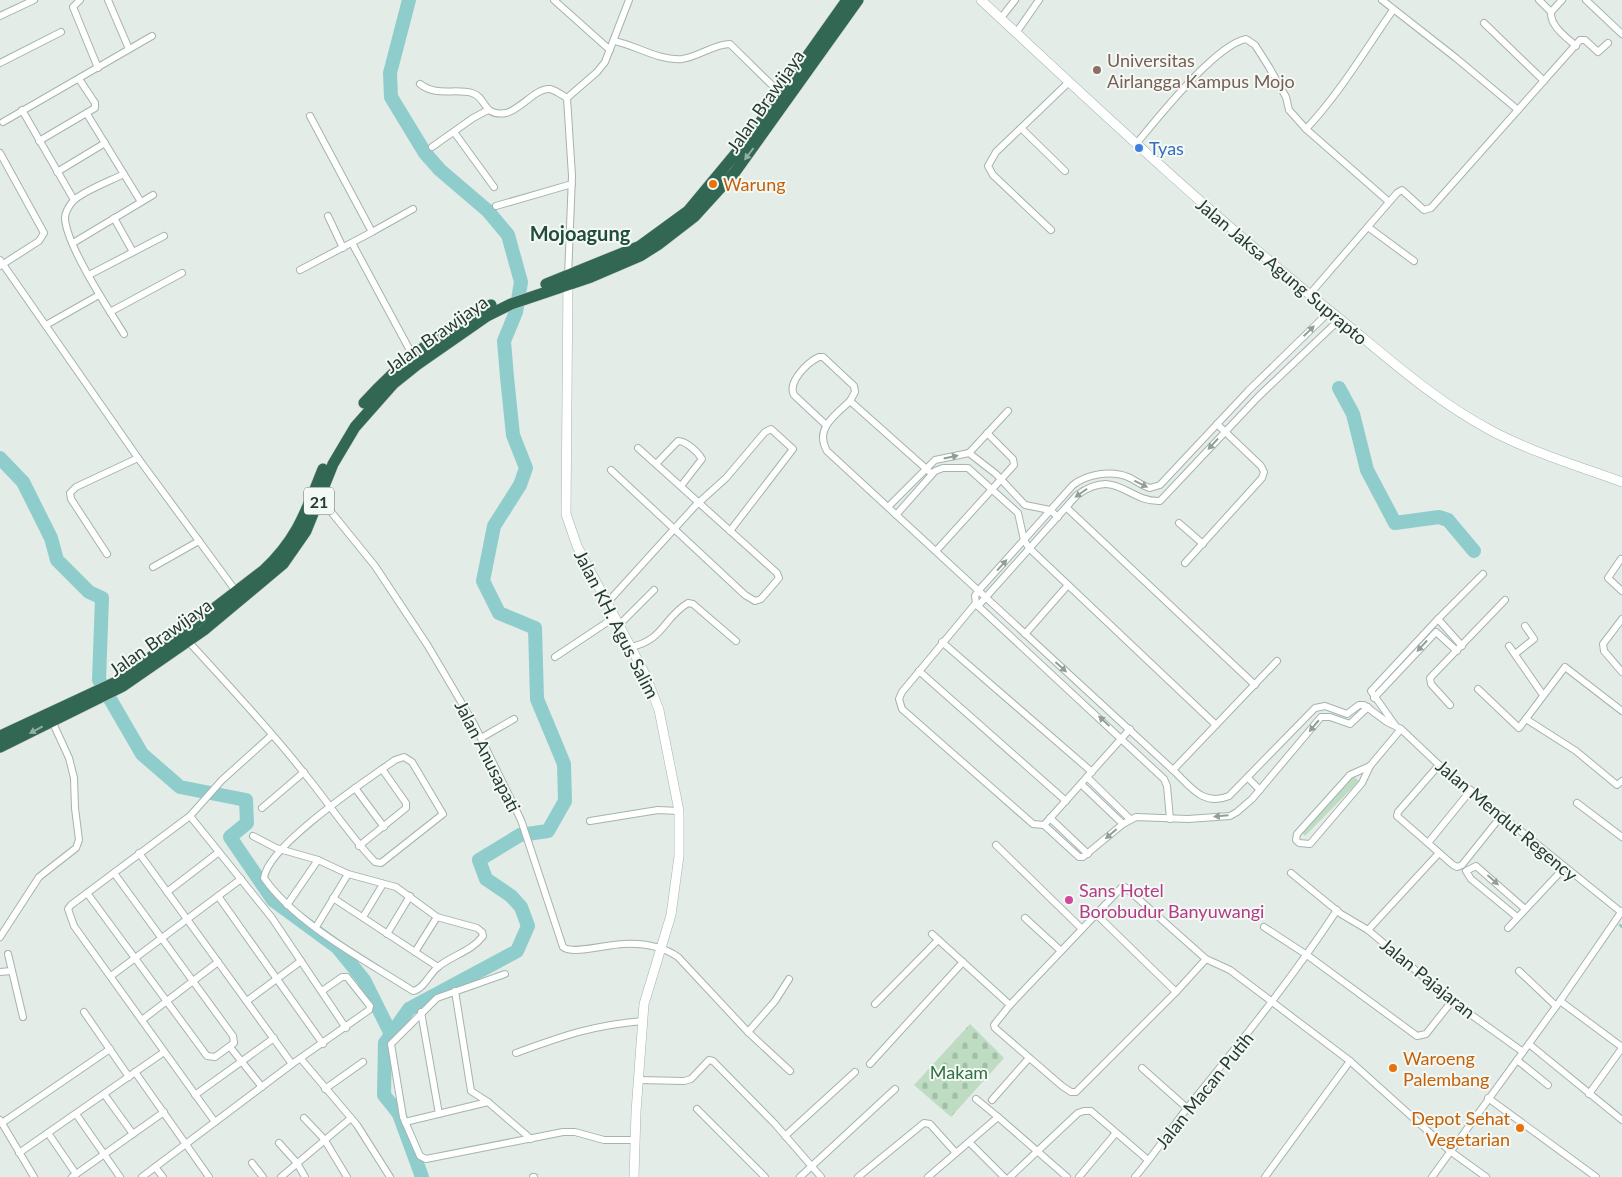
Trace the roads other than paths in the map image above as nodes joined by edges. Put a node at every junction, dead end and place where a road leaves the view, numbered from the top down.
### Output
1 (34, 0) edge
2 (80, 0) edge
3 (108, 0) edge
4 (554, 0) edge
5 (629, 0) edge
6 (847, 0) edge
7 (858, 0) edge
8 (981, 0) edge
9 (1015, 0) edge
10 (1039, 0) edge
11 (1382, 0) edge
12 (1539, 0) edge
13 (1562, 0) edge
14 (1586, 0) edge
15 (1393, 10) junction
16 (1551, 12) junction
17 (0, 16) edge
18 (1001, 18) junction
19 (1484, 23) dead end
20 (61, 32) dead end
21 (1016, 33) junction
22 (1622, 34) edge
23 (152, 36) dead end
24 (614, 41) junction
25 (1608, 43) dead end
26 (1576, 46) junction
27 (818, 48) junction
28 (129, 49) junction
29 (610, 50) junction
30 (0, 63) edge
31 (98, 68) junction
32 (79, 79) junction
33 (1544, 81) junction
34 (1069, 82) junction
35 (420, 84) dead end
36 (781, 94) junction
37 (566, 98) junction
38 (22, 110) junction
39 (488, 110) junction
40 (1518, 110) junction
41 (87, 114) junction
42 (310, 116) dead end
43 (2, 122) dead end
44 (1021, 128) junction
45 (1306, 129) junction
46 (454, 132) junction
47 (39, 141) junction
48 (105, 143) junction
49 (1136, 144) junction
50 (432, 147) dead end
51 (0, 154) edge
52 (1065, 171) dead end
53 (57, 172) junction
54 (124, 174) junction
55 (572, 184) junction
56 (494, 187) dead end
57 (153, 195) dead end
58 (74, 200) junction
59 (1388, 201) junction
60 (141, 202) junction
61 (496, 206) dead end
62 (413, 209) dead end
63 (328, 216) dead end
64 (114, 218) junction
65 (1368, 227) junction
66 (1051, 230) dead end
67 (372, 232) junction
68 (164, 236) dead end
69 (73, 243) junction
70 (352, 243) junction
71 (343, 248) junction
72 (133, 252) junction
73 (1414, 261) dead end
74 (1, 263) edge
75 (300, 270) dead end
76 (182, 273) dead end
77 (89, 275) junction
78 (567, 281) junction
79 (99, 295) junction
80 (1309, 295) junction
81 (510, 301) junction
82 (1330, 311) junction
83 (110, 312) junction
84 (1340, 319) junction
85 (46, 324) junction
86 (124, 334) dead end
87 (1290, 350) junction
88 (413, 356) junction
89 (1298, 358) junction
90 (850, 401) junction
91 (1008, 411) dead end
92 (825, 424) junction
93 (1217, 424) junction
94 (1225, 432) junction
95 (987, 433) junction
96 (638, 448) dead end
97 (969, 453) junction
98 (138, 458) junction
99 (656, 464) junction
100 (924, 468) junction
101 (610, 470) dead end
102 (932, 474) junction
103 (1001, 480) junction
104 (1622, 482) edge
105 (681, 486) junction
106 (993, 489) junction
107 (316, 498) junction
108 (700, 503) junction
109 (1025, 505) junction
110 (888, 507) junction
111 (1067, 508) junction
112 (1050, 510) junction
113 (1018, 513) junction
114 (896, 515) junction
115 (1058, 517) junction
116 (1179, 523) dead end
117 (675, 528) junction
118 (730, 530) junction
119 (1024, 540) junction
120 (199, 541) junction
121 (1203, 544) junction
122 (1030, 548) junction
123 (936, 551) junction
124 (107, 554) dead end
125 (1621, 559) edge
126 (1185, 563) dead end
127 (153, 567) dead end
128 (1483, 574) dead end
129 (1068, 585) junction
130 (654, 590) dead end
131 (979, 590) junction
132 (1622, 591) edge
133 (239, 595) junction
134 (985, 597) junction
135 (1505, 600) dead end
136 (607, 603) junction
137 (977, 605) junction
138 (1438, 619) junction
139 (1622, 619) edge
140 (617, 621) junction
141 (1443, 625) junction
142 (1525, 626) dead end
143 (1436, 632) junction
144 (1025, 634) junction
145 (188, 641) junction
146 (736, 641) dead end
147 (942, 642) junction
148 (1509, 646) dead end
149 (631, 647) junction
150 (1460, 648) junction
151 (1515, 654) junction
152 (555, 657) dead end
153 (1277, 661) dead end
154 (919, 671) junction
155 (1622, 672) edge
156 (1256, 685) junction
157 (115, 686) junction
158 (1478, 689) dead end
159 (1543, 695) junction
160 (90, 698) junction
161 (1374, 698) junction
162 (1450, 705) dead end
163 (1368, 707) junction
164 (1622, 711) edge
165 (514, 719) dead end
166 (1526, 719) junction
167 (52, 721) junction
168 (1216, 725) junction
169 (1398, 727) junction
170 (1130, 730) junction
171 (272, 735) junction
172 (0, 736) edge
173 (481, 738) junction
174 (1122, 738) junction
175 (0, 747) edge
176 (1439, 765) junction
177 (1370, 766) junction
178 (382, 769) junction
179 (1174, 770) junction
180 (304, 772) junction
181 (1089, 775) junction
182 (1248, 778) junction
183 (1622, 781) edge
184 (1081, 784) junction
185 (355, 788) junction
186 (1260, 790) junction
187 (1471, 790) junction
188 (1066, 801) junction
189 (1577, 803) dead end
190 (330, 807) junction
191 (262, 808) dead end
192 (679, 811) junction
193 (1502, 815) junction
194 (190, 816) junction
195 (1050, 818) junction
196 (1130, 819) junction
197 (1170, 819) junction
198 (590, 821) dead end
199 (1123, 824) junction
200 (1044, 825) junction
201 (384, 827) junction
202 (253, 836) dead end
203 (1622, 838) edge
204 (1428, 843) junction
205 (996, 845) dead end
206 (359, 846) junction
207 (282, 850) junction
208 (219, 852) junction
209 (1439, 853) junction
210 (139, 854) junction
211 (1088, 854) junction
212 (318, 860) junction
213 (1564, 868) junction
214 (114, 873) junction
215 (1291, 873) dead end
216 (348, 874) junction
217 (241, 879) junction
218 (383, 884) junction
219 (168, 892) junction
220 (87, 893) junction
221 (218, 896) junction
222 (410, 896) junction
223 (334, 898) junction
224 (287, 905) junction
225 (1334, 908) junction
226 (1525, 909) junction
227 (1622, 912) edge
228 (1096, 914) junction
229 (363, 917) junction
230 (437, 917) junction
231 (1517, 917) junction
232 (1025, 918) dead end
233 (187, 919) junction
234 (316, 927) junction
235 (1264, 927) dead end
236 (1508, 928) dead end
237 (1082, 929) junction
238 (1368, 930) junction
239 (387, 934) junction
240 (932, 934) dead end
241 (0, 937) edge
242 (161, 938) junction
243 (938, 940) junction
244 (662, 948) junction
245 (1061, 951) junction
246 (415, 952) junction
247 (8, 954) dead end
248 (1307, 955) junction
249 (135, 958) junction
250 (1206, 959) junction
251 (301, 961) junction
252 (218, 962) junction
253 (963, 962) junction
254 (438, 967) junction
255 (12, 971) junction
256 (1518, 971) dead end
257 (0, 972) edge
258 (505, 974) dead end
259 (111, 976) junction
260 (277, 979) junction
261 (789, 979) dead end
262 (193, 981) junction
263 (322, 991) junction
264 (455, 991) junction
265 (1176, 992) junction
266 (167, 1001) junction
267 (247, 1001) junction
268 (1452, 1001) junction
269 (1272, 1002) junction
270 (875, 1004) dead end
271 (1558, 1004) junction
272 (1010, 1005) junction
273 (84, 1012) dead end
274 (421, 1012) junction
275 (23, 1017) dead end
276 (142, 1020) junction
277 (643, 1021) junction
278 (346, 1028) junction
279 (748, 1032) junction
280 (274, 1038) junction
281 (323, 1044) junction
282 (1529, 1044) junction
283 (230, 1047) junction
284 (1622, 1048) edge
285 (110, 1049) junction
286 (164, 1052) junction
287 (1523, 1052) junction
288 (516, 1053) dead end
289 (1029, 1058) junction
290 (301, 1060) junction
291 (1517, 1060) junction
292 (1350, 1061) junction
293 (241, 1062) junction
294 (363, 1062) dead end
295 (292, 1064) junction
296 (870, 1064) dead end
297 (1142, 1068) dead end
298 (790, 1071) dead end
299 (135, 1072) junction
300 (855, 1072) dead end
301 (129, 1077) junction
302 (639, 1080) junction
303 (1548, 1084) dead end
304 (262, 1087) junction
305 (325, 1089) junction
306 (895, 1089) dead end
307 (471, 1091) junction
308 (104, 1094) junction
309 (1589, 1094) junction
310 (195, 1095) junction
311 (1488, 1098) junction
312 (976, 1099) dead end
313 (992, 1100) dead end
314 (488, 1102) junction
315 (474, 1106) junction
316 (1187, 1108) junction
317 (697, 1110) dead end
318 (164, 1112) junction
319 (76, 1114) junction
320 (439, 1114) junction
321 (998, 1117) junction
322 (304, 1118) dead end
323 (351, 1118) junction
324 (1622, 1120) edge
325 (1, 1122) edge
326 (215, 1122) junction
327 (405, 1122) junction
328 (48, 1133) junction
329 (133, 1134) junction
330 (1115, 1134) junction
331 (786, 1136) junction
332 (324, 1139) junction
333 (531, 1139) junction
334 (635, 1140) junction
335 (186, 1142) junction
336 (279, 1142) dead end
337 (969, 1142) junction
338 (1450, 1151) junction
339 (956, 1152) junction
340 (1035, 1152) junction
341 (19, 1153) junction
342 (104, 1154) junction
343 (1148, 1160) junction
344 (252, 1163) dead end
345 (298, 1163) junction
346 (810, 1166) junction
347 (155, 1167) junction
348 (74, 1176) edge
349 (1137, 1176) edge
350 (34, 1177) edge
351 (120, 1177) edge
352 (142, 1177) edge
353 (163, 1177) edge
354 (209, 1177) edge
355 (263, 1177) edge
356 (281, 1177) edge
357 (305, 1177) edge
358 (347, 1177) edge
359 (390, 1177) edge
360 (634, 1177) edge
361 (765, 1177) edge
362 (800, 1177) edge
363 (821, 1177) edge
364 (858, 1177) edge
365 (928, 1177) edge
366 (1004, 1177) edge
367 (1010, 1177) edge
368 (1066, 1177) edge
369 (1079, 1177) edge
370 (1265, 1177) edge
371 (1432, 1177) edge
372 (1486, 1177) edge
373 (1596, 1177) edge

1 - 17 street
2 - 31 street
3 - 28 street
4 - 29 street
5 - 24 street
6 - 27 highway, Jalan Brawijaya / 21
7 - 27 highway, Jalan Brawijaya / 21
8 - 18 street, Jalan Jaksa Agung Suprapto
9 - 18 street
10 - 21 street
11 - 15 street
12 - 16 street
13 - 16 street
14 - 22 street
15 - 40 street
15 - 45 street
16 - 26 street
18 - 21 street, Jalan Jaksa Agung Suprapto
19 - 33 street
20 - 30 street
21 - 34 street, Jalan Jaksa Agung Suprapto
23 - 28 street
24 - 29 street
24 - 36 street
25 - 26 street
26 - 33 street
27 - 36 highway, Jalan Brawijaya / 21
27 -> 78 highway, Jalan Brawijaya / 21
28 - 31 street
29 - 37 street
31 - 32 street
32 - 38 street
32 - 41 street
33 - 40 street
34 - 44 street
34 - 49 street, Jalan Jaksa Agung Suprapto
35 - 39 street
36 - 78 highway, Jalan Brawijaya / 21
37 - 39 street
37 - 55 street
38 - 43 street
38 - 47 street
39 - 46 street
40 - 59 street
41 - 47 street
41 - 48 street
42 - 67 street
44 - 52 street
44 - 66 street
45 - 49 street
45 - 59 street
46 - 50 street
46 - 56 street
47 - 53 street
48 - 53 street
48 - 54 street
49 - 80 street, Jalan Jaksa Agung Suprapto
51 - 74 street
53 - 58 street
54 - 58 street
54 - 60 street
55 - 61 street
55 - 78 street
57 - 60 street
58 - 69 street
59 - 65 street
60 - 64 street
62 - 67 street
63 - 71 street
64 - 69 street
64 - 72 street
65 - 73 street
65 - 80 street
67 - 70 street
68 - 72 street
69 - 77 street
70 - 71 street
70 - 88 street
71 - 75 street
72 - 77 street
74 - 85 street
76 - 83 street
77 - 79 street
78 - 81 highway, Jalan Brawijaya / 21
78 - 136 street, Jalan KH. Agus Salim
79 - 83 street
79 - 85 street
80 - 82 street, Jalan Jaksa Agung Suprapto
81 - 88 highway, Jalan Brawijaya / 21
81 - 107 highway, Jalan Brawijaya / 21
82 - 84 street, Jalan Jaksa Agung Suprapto
87 -> 82 street
83 - 86 street
84 - 89 street
84 - 104 street, Jalan Jaksa Agung Suprapto
85 - 98 street
87 - 89 street
87 - 93 street
88 - 107 highway, Jalan Brawijaya / 21
89 - 94 street
90 - 92 street
90 - 92 street
90 - 100 street
91 - 95 street
92 - 110 street
93 - 94 street
112 -> 93 street
94 -> 111 street
94 - 121 street
95 - 97 street
95 - 103 street
96 - 99 street
100 -> 97 street
97 - 103 street
98 - 120 street
98 - 124 street
99 - 105 street
99 - 105 street
100 - 102 street
100 - 110 street
101 - 117 street
102 - 106 street
102 - 114 street
103 - 106 street
103 - 109 street
105 - 108 street
106 - 113 street
106 - 123 street
107 - 133 highway, Jalan Brawijaya / 21
107 - 173 street, Jalan Anusapati
108 - 117 street
108 - 118 street
108 - 118 street
109 - 112 street
109 - 113 street
110 - 114 street
111 - 115 street
111 - 156 street
112 - 115 street
112 - 119 street
113 - 119 street
114 - 123 street
115 - 122 street
116 - 121 street
117 - 118 street
117 - 136 street
119 - 122 street
131 -> 119 street
120 - 127 street
120 - 133 street
121 - 126 street
122 - 129 street
122 - 134 street
123 - 131 street
125 - 132 street
128 - 138 street
129 - 144 street
129 - 168 street
130 - 140 street
131 - 134 street
131 - 137 street
133 - 145 highway, Jalan Brawijaya / 21
133 - 157 highway, Jalan Brawijaya / 21
134 - 137 street
134 - 144 street
135 - 150 street
136 - 140 street, Jalan KH. Agus Salim
137 - 147 street
174 -> 137 street
138 - 141 street
138 - 161 street
139 - 155 street
140 - 149 street, Jalan KH. Agus Salim
140 - 152 street
141 - 143 street
141 - 150 street
142 - 151 street
143 - 150 street
143 -> 161 street
144 -> 170 street
145 - 157 highway, Jalan Brawijaya / 21
145 - 171 street
146 - 149 street
147 - 154 street
147 - 181 street
148 - 151 street
149 - 192 street, Jalan KH. Agus Salim
150 - 162 street
151 - 159 street
153 - 156 street
154 - 188 street
154 - 200 street
156 - 168 street
157 - 160 highway, Jalan Brawijaya / 21
158 - 166 street
159 - 164 street
159 - 166 street
160 - 167 highway, Jalan Brawijaya / 21
160 - 172 highway, Jalan Brawijaya / 21
161 - 169 street
163 - 169 street
163 - 182 street
163 -> 186 street
165 - 173 street
166 - 183 street
167 -> 175 highway, Jalan Brawijaya / 21
167 - 241 street
168 - 179 street
169 - 176 street, Jalan Mendut Regency
169 - 177 street
170 - 174 street
170 - 179 street
171 - 180 street
171 - 194 street
173 - 244 street, Jalan Anusapati
174 - 181 street
174 - 197 street
176 - 187 street, Jalan Mendut Regency
176 - 204 street
177 - 177 street
178 - 185 street
178 - 201 street
178 - 206 street
179 - 182 street
180 - 190 street
180 - 191 street
181 - 184 street
181 - 196 street
182 - 186 street
184 - 188 street
184 - 199 street
185 - 190 street
185 - 201 street
186 -> 197 street
187 - 193 street, Jalan Mendut Regency
187 - 204 street
188 - 195 street
189 - 203 street
190 - 206 street
190 - 207 street
192 - 198 street
192 - 244 street, Jalan KH. Agus Salim
193 - 209 street
193 - 213 street, Jalan Mendut Regency
194 - 208 street
194 - 210 street
195 - 200 street
195 - 211 street
196 - 197 street
196 - 199 street
199 -> 211 street
200 - 211 street
201 - 206 street
202 - 207 street
204 - 209 street
205 - 237 street
207 - 212 street
207 - 224 street
208 - 217 street
208 - 219 street
209 - 238 street
210 - 214 street
210 - 219 street
212 - 216 street
212 - 224 street
213 - 226 street
213 - 227 street, Jalan Mendut Regency
214 - 220 street
214 - 242 street
215 - 225 street, Jalan Pajajaran
216 - 218 street
216 - 223 street
217 - 221 street
217 - 251 street
218 - 222 street
218 - 229 street
219 - 233 street
220 - 249 street
220 - 259 street
221 - 233 street
221 - 260 street
222 - 230 street
222 - 239 street
223 - 229 street
223 - 234 street
224 - 234 street
225 - 238 street, Jalan Pajajaran
225 - 248 street, Jalan Macan Putih
226 - 231 street
231 -> 226 street
227 - 271 street
228 - 237 street
228 - 250 street
228 - 265 street
229 - 239 street
230 - 246 street
230 - 254 street
231 - 236 street
232 - 245 street
233 - 242 street
233 - 252 street
234 - 254 street
235 - 248 street
237 - 245 street
238 - 268 street, Jalan Pajajaran
239 - 246 street
240 - 243 street
242 - 249 street
242 - 262 street
243 - 253 street
243 - 270 street
244 - 277 street, Jalan KH. Agus Salim
244 - 279 street
245 - 272 street
246 - 254 street
247 - 255 street
248 - 268 street
248 - 269 street, Jalan Macan Putih
249 - 259 street
249 - 266 street
250 - 265 street
250 - 269 street
251 - 260 street
251 - 263 street
252 - 262 street
252 - 267 street
253 - 272 street
253 - 296 street
255 - 257 street
255 - 275 street
256 - 271 street
258 - 264 street
259 - 276 street
260 - 267 street
260 - 281 street
261 - 279 street
262 - 266 street
262 - 283 street
263 - 278 street
263 - 278 street
264 - 274 street
264 - 307 street
265 - 289 street
266 - 276 street
266 - 283 street
267 - 280 street
268 - 287 street, Jalan Pajajaran
269 - 292 street
269 - 316 street, Jalan Macan Putih
271 - 282 street
271 - 284 street
272 - 289 street
273 - 285 street
274 - 320 street
274 - 327 street
276 - 286 street
277 - 288 street
277 - 302 street, Jalan KH. Agus Salim
278 - 281 street
279 - 298 street
280 - 293 street
280 - 295 street
281 - 290 street
282 - 287 street
282 - 309 street
283 - 293 street
284 - 309 street
285 - 301 street
285 - 325 street
286 - 299 street
286 - 310 street
287 - 291 street
289 - 313 street
290 - 295 street
290 - 305 street
291 - 303 street
291 - 311 street
292 - 338 street
292 - 370 street
293 - 304 street
293 - 310 street
294 - 305 street
295 - 304 street
297 - 316 street
299 - 301 street
299 - 318 street
300 - 331 street
301 - 308 street
302 - 331 street
302 - 334 street, Jalan KH. Agus Salim
304 - 326 street
305 - 323 street
306 - 346 street
307 - 314 street
307 - 315 street
308 - 319 street
308 - 329 street
309 - 324 street
310 - 326 street
311 - 338 street
311 - 373 street
312 - 321 street
314 - 315 street
314 - 333 street
315 - 320 street
316 - 343 street, Jalan Macan Putih
317 - 361 street
318 - 329 street
318 - 335 street
319 - 328 street
319 - 342 street
320 - 327 street
321 - 337 street
321 - 340 street
322 - 332 street
323 - 332 street
323 - 359 street
325 - 341 street
326 - 335 street
327 - 333 street
328 - 341 street
328 - 348 street
329 - 342 street
330 - 340 street
330 - 343 street
330 - 369 street
331 - 346 street
332 - 345 street
332 - 358 street
333 - 334 street
334 - 360 street, Jalan KH. Agus Salim
335 - 347 street
335 - 354 street
336 - 345 street
337 - 339 street
337 - 366 street
338 - 371 street
338 - 372 street
339 - 364 street
339 - 365 street
340 - 367 street
340 - 368 street
341 - 350 street
342 - 348 street
342 - 351 street
343 - 349 street, Jalan Macan Putih
344 - 355 street
345 - 356 street
345 - 357 street
346 - 362 street
346 - 363 street
347 - 352 street
347 - 353 street

